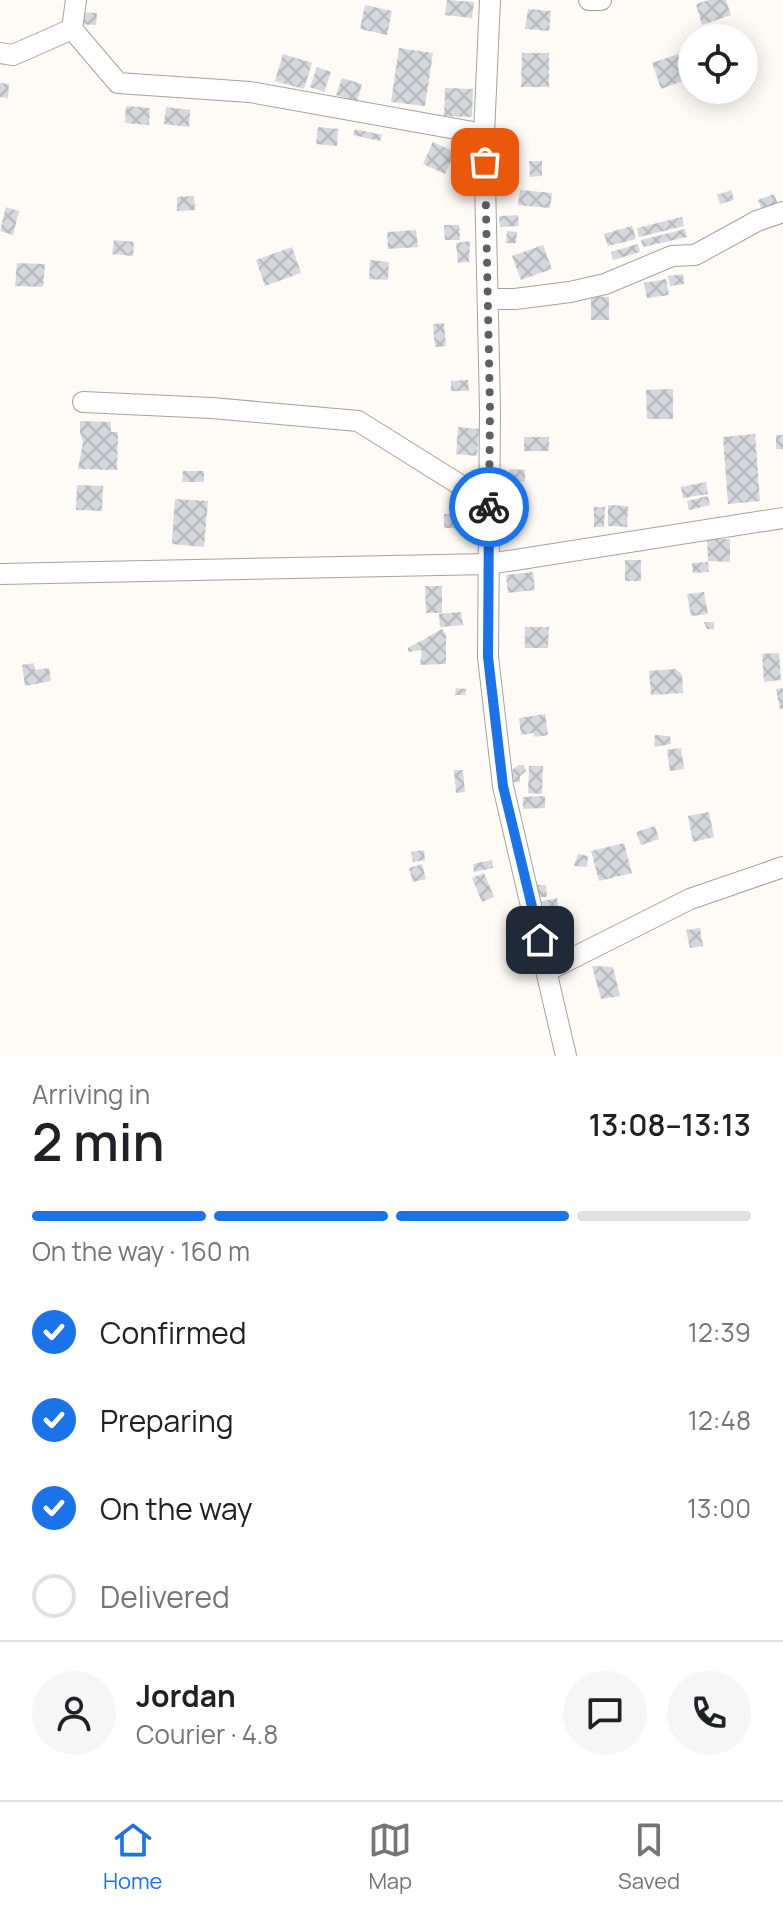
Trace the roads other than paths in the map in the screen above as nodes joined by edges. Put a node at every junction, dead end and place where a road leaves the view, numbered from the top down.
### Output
1 (76, 0) edge
2 (490, 0) edge
3 (589, 0) edge
4 (601, 0) edge
5 (72, 29) junction
6 (0, 53) edge
7 (484, 134) junction
8 (783, 212) edge
9 (488, 299) junction
10 (83, 402) dead end
11 (489, 503) junction
12 (783, 518) edge
13 (489, 564) junction
14 (0, 574) edge
15 (783, 867) edge
16 (547, 971) junction
17 (566, 1056) edge

1 - 5 street
2 - 7 street
3 - 4 street
5 - 6 street
5 - 7 street
7 - 9 street
8 - 9 street
9 - 11 street
10 - 11 street
11 - 13 street
12 - 13 street
13 - 14 street
13 - 16 street
15 - 16 street
16 - 17 street

